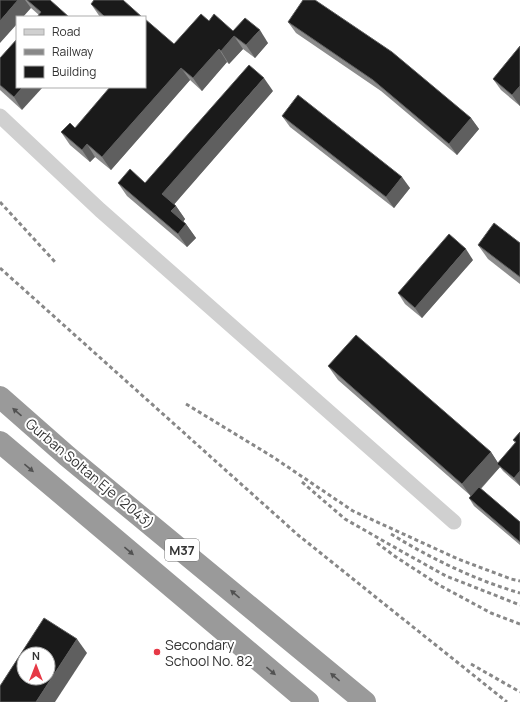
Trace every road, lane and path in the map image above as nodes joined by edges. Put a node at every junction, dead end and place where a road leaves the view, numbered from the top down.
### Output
1 (0, 116) edge
2 (0, 397) edge
3 (0, 442) edge
4 (454, 522) dead end
5 (308, 702) edge
6 (365, 702) edge

1 - 4 street
6 -> 2 highway, Gurban Soltan Eje (2043) / M37
3 -> 5 highway, M37

